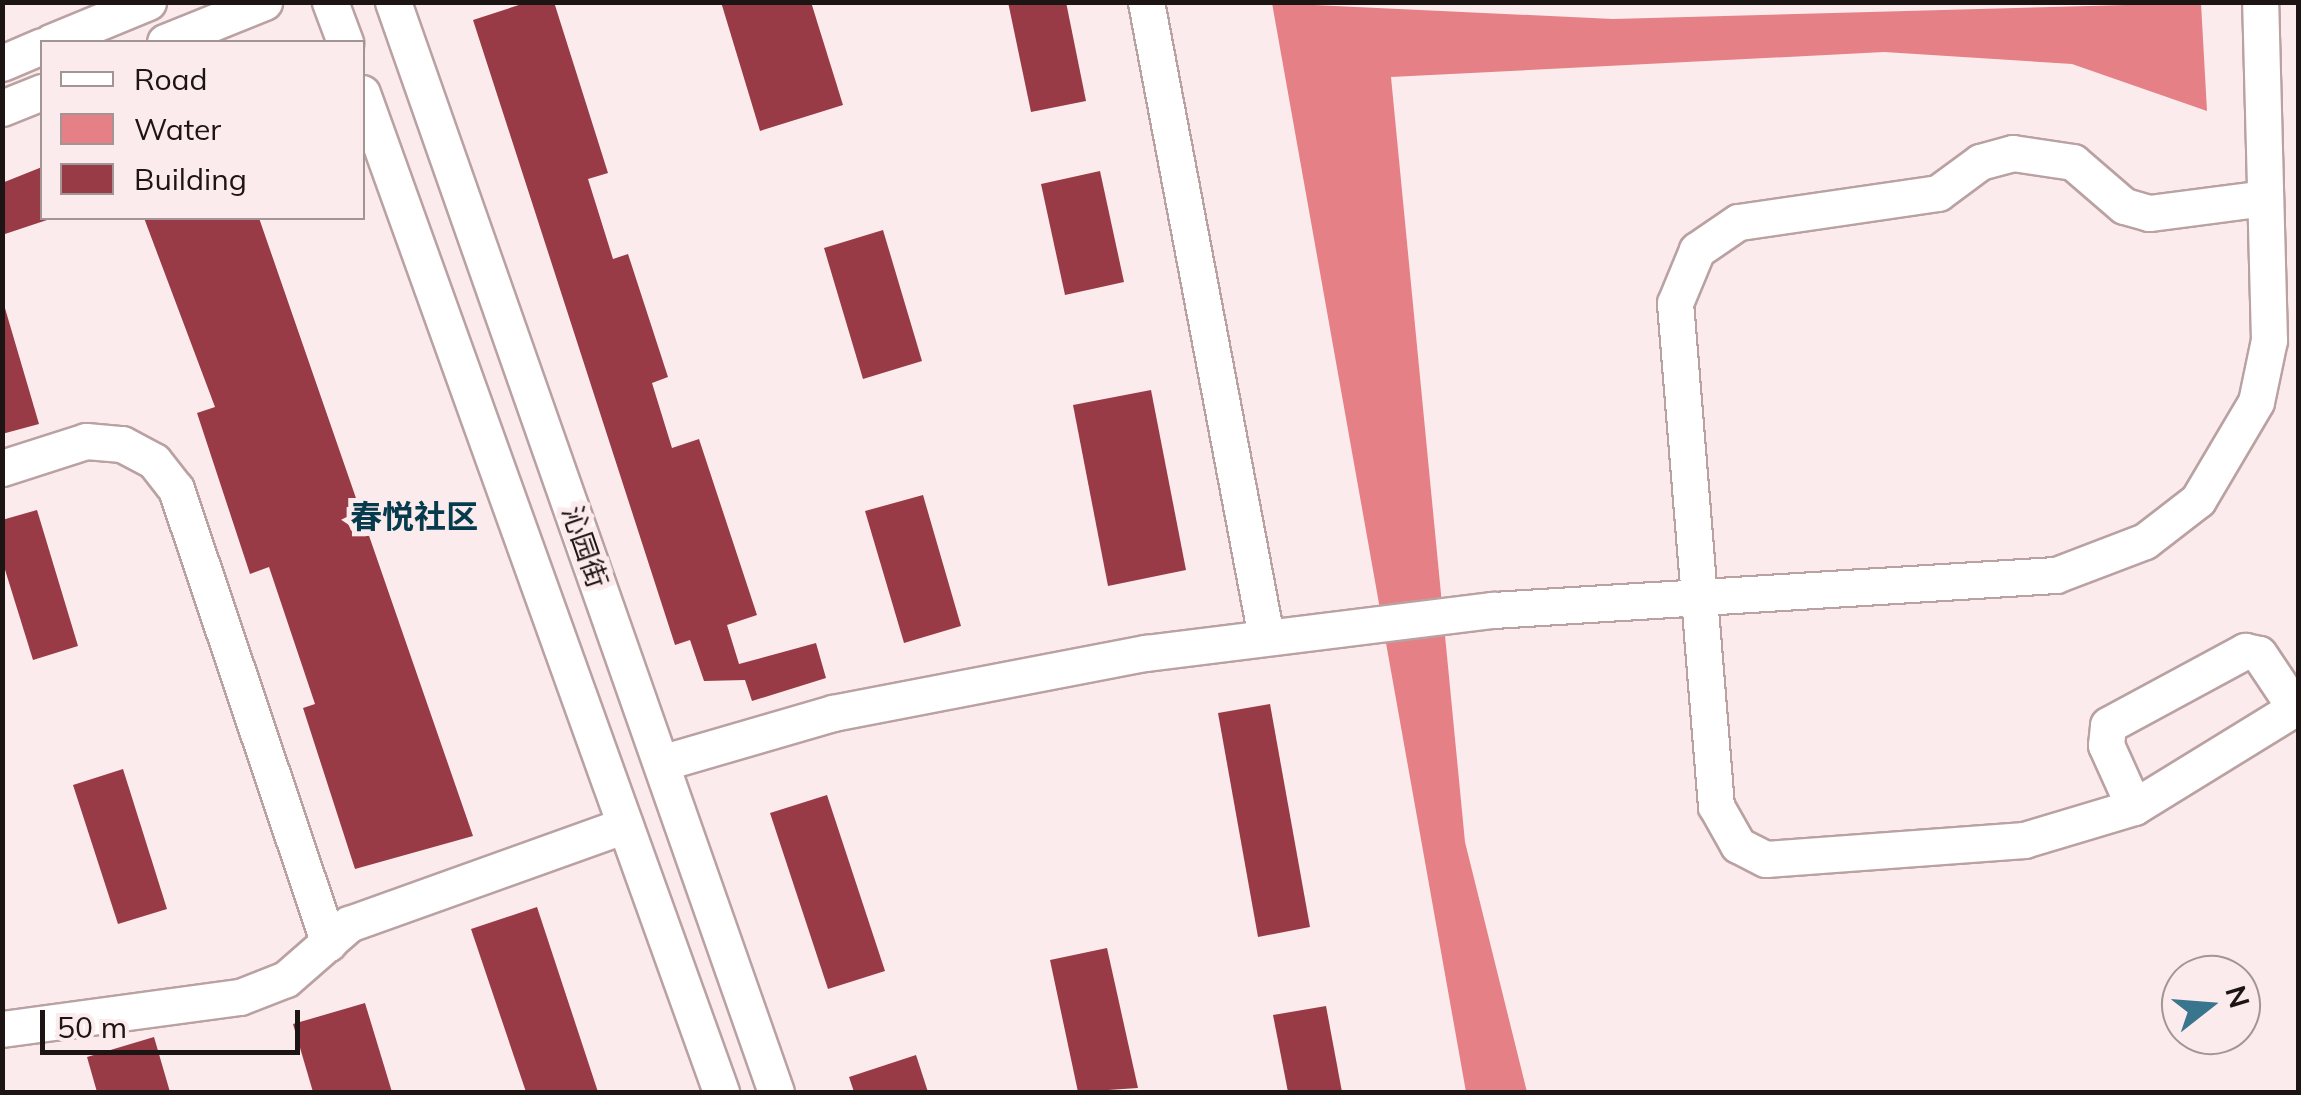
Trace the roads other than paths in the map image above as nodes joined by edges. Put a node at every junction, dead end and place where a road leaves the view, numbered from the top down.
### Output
1 (148, 2) edge
2 (264, 2) edge
3 (330, 2) edge
4 (392, 2) edge
5 (1146, 2) edge
6 (2260, 2) edge
7 (57, 40) edge
8 (170, 40) edge
9 (343, 40) edge
10 (40, 47) edge
11 (2, 63) edge
12 (40, 93) edge
13 (365, 101) edge
14 (2, 108) edge
15 (2265, 198) junction
16 (2, 468) edge
17 (1698, 598) junction
18 (1266, 637) junction
19 (2297, 707) edge
20 (661, 763) junction
21 (2134, 807) junction
22 (625, 825) junction
23 (329, 943) junction
24 (2, 1029) edge
25 (720, 1092) edge
26 (776, 1092) edge

1 - 7 street
2 - 8 street
3 - 9 street
4 - 20 street, 沁园街
5 - 18 street
6 - 15 street
10 - 11 street
12 - 14 street
13 - 22 street, 沁园街
15 - 17 street
15 - 17 street
16 - 23 street
17 - 18 street
17 - 21 street
18 - 20 street
19 - 21 street
19 - 21 street
20 - 26 street, 沁园街
22 - 23 street
22 - 25 street, 沁园街
23 - 24 street

